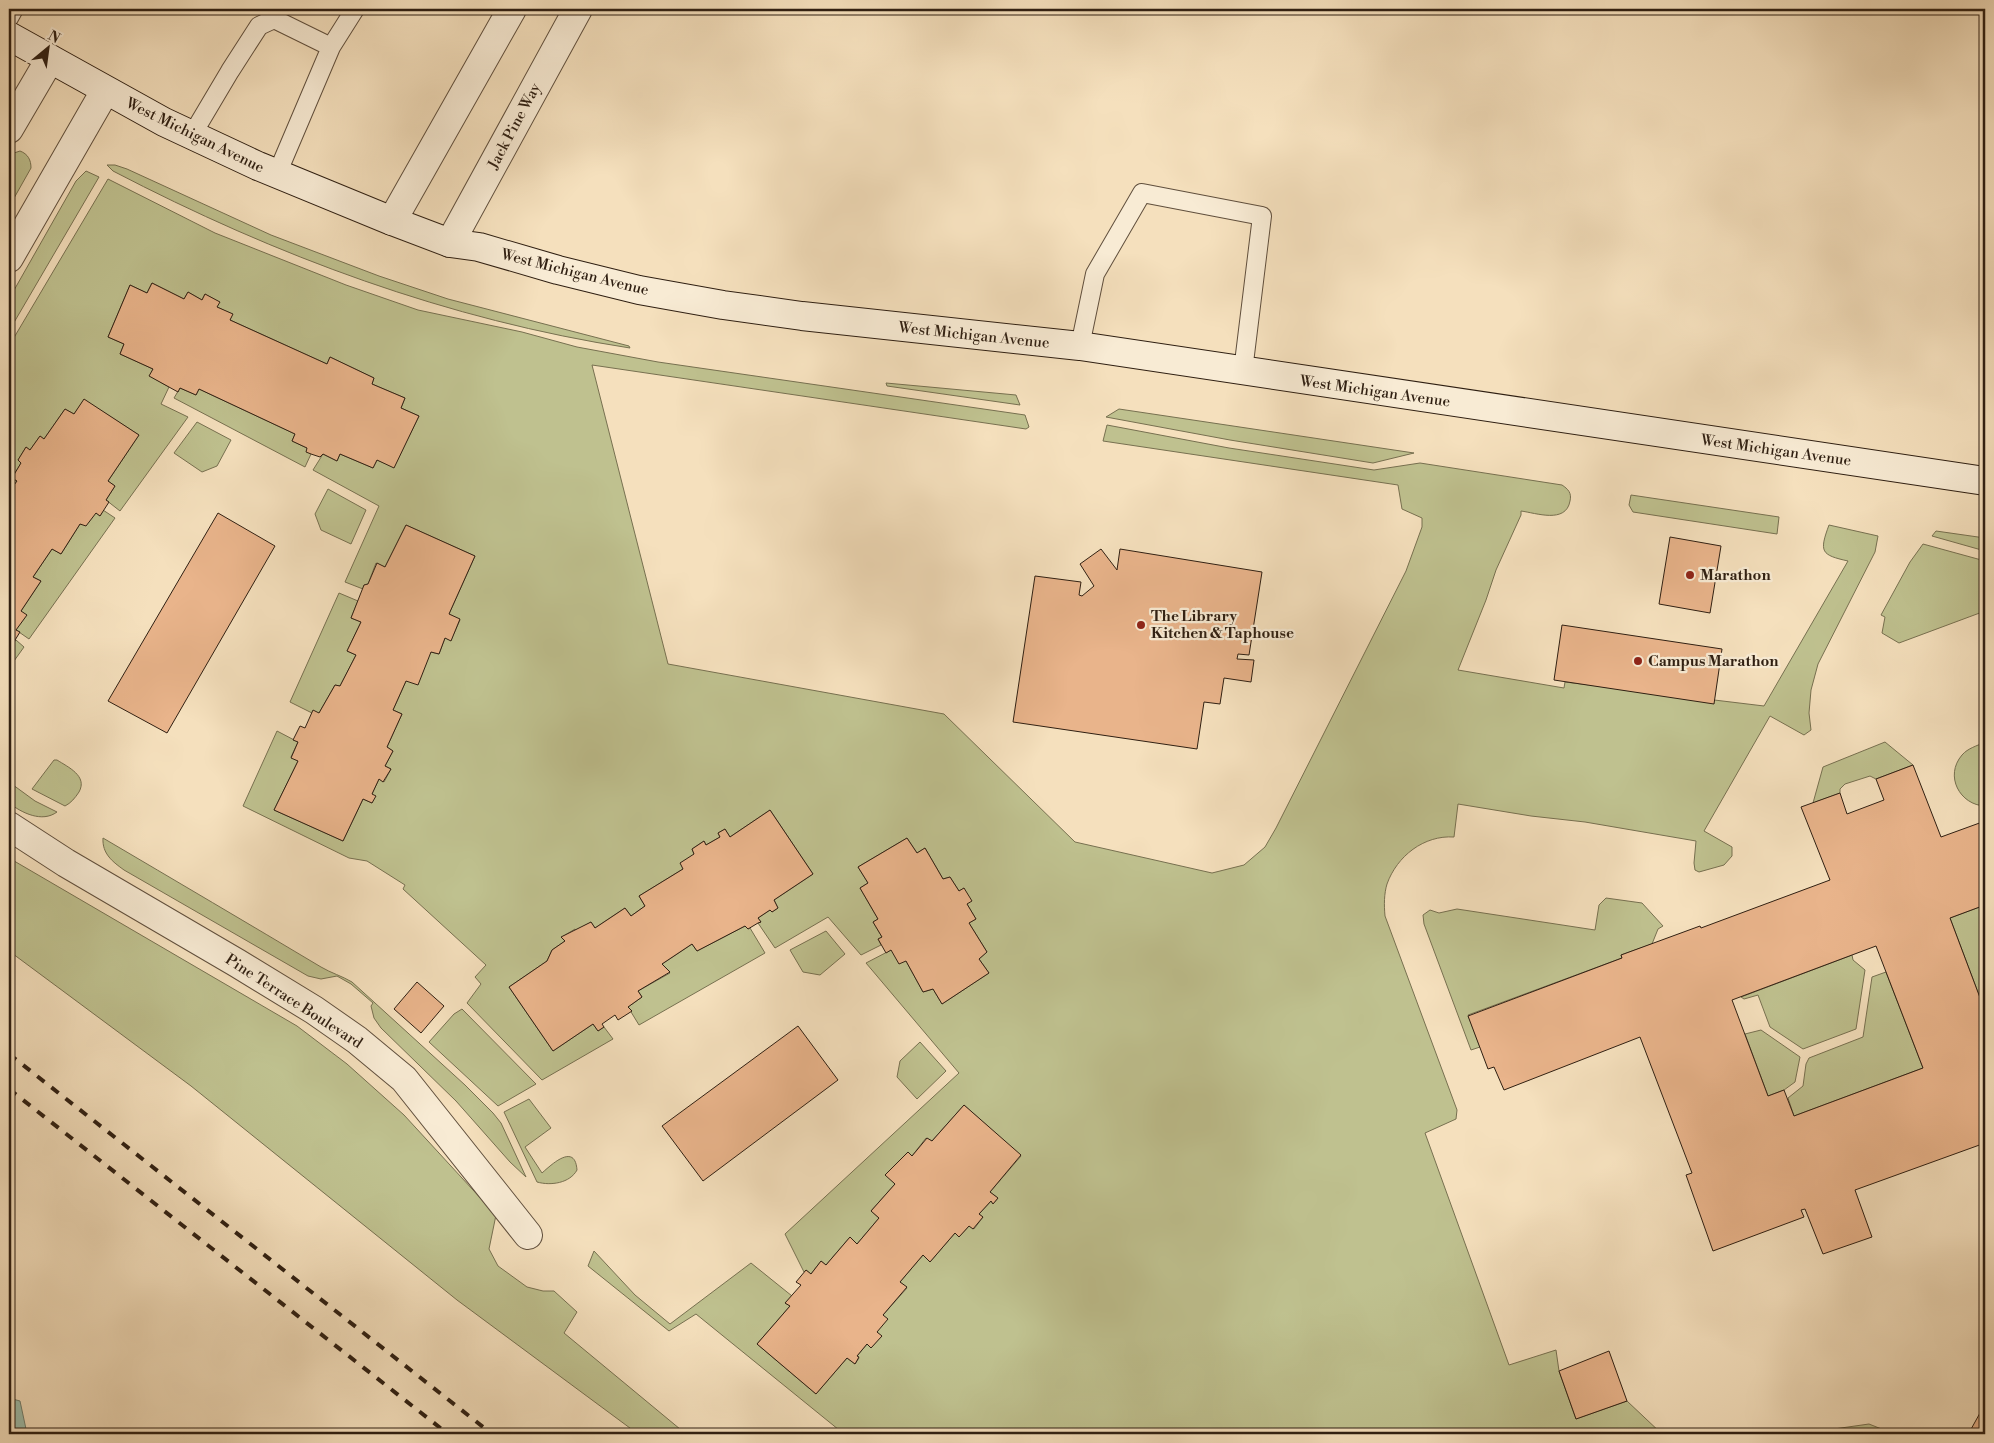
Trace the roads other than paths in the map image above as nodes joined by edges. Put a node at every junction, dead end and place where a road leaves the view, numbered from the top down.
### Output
1 (14, 9) edge
2 (355, 9) edge
3 (512, 9) edge
4 (578, 9) edge
5 (9, 18) edge
6 (9, 36) edge
7 (331, 46) junction
8 (50, 59) junction
9 (105, 91) junction
10 (9, 129) edge
11 (192, 135) junction
12 (277, 174) junction
13 (392, 221) junction
14 (450, 242) junction
15 (9, 258) edge
16 (1080, 346) junction
17 (1244, 371) junction
18 (1985, 481) edge
19 (9, 826) edge
20 (528, 1235) dead end

1 - 5 lane
2 - 7 lane
3 - 13 street
4 - 14 street, Jack Pine Way
6 - 8 street, West Michigan Avenue
7 - 11 lane
7 - 12 lane
8 - 9 street, West Michigan Avenue
8 - 10 street
9 - 11 street, West Michigan Avenue
9 - 15 street
11 - 12 street, West Michigan Avenue
12 - 13 street, West Michigan Avenue
13 - 14 street, West Michigan Avenue
14 - 16 street, West Michigan Avenue
16 - 17 street, West Michigan Avenue
16 - 17 lane
17 - 18 street, West Michigan Avenue
19 - 20 street, Pine Terrace Boulevard

